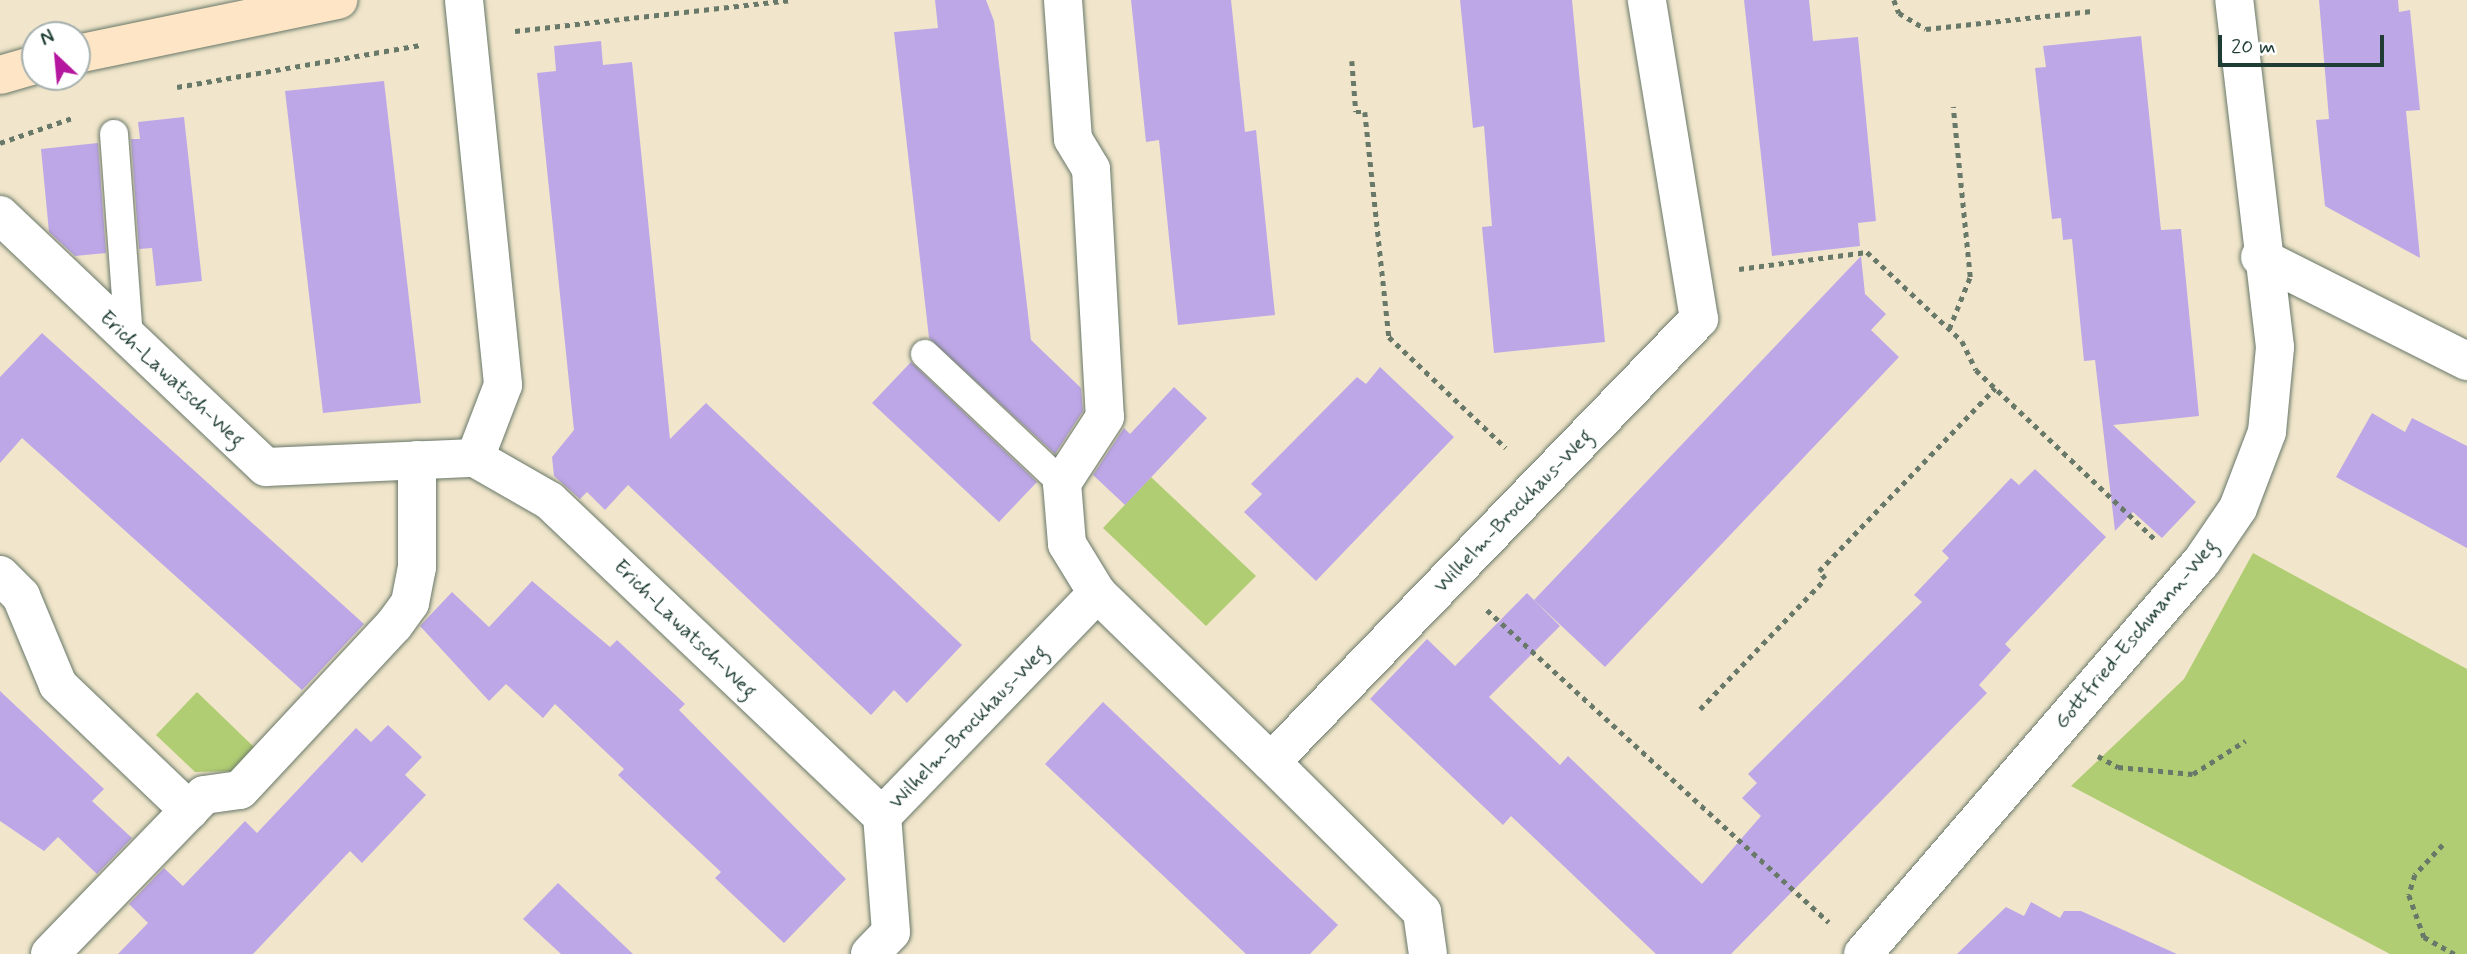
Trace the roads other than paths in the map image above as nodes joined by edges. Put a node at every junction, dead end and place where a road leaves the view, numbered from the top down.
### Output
1 (338, 0) edge
2 (1063, 0) edge
3 (1647, 0) edge
4 (2234, 0) edge
5 (466, 18) edge
6 (91, 51) edge
7 (21, 69) edge
8 (0, 75) edge
9 (114, 134) dead end
10 (0, 215) edge
11 (2260, 257) junction
12 (130, 338) junction
13 (925, 354) dead end
14 (2467, 361) edge
15 (475, 458) junction
16 (417, 460) junction
17 (1062, 484) junction
18 (0, 575) edge
19 (1097, 593) junction
20 (1271, 762) junction
21 (190, 811) junction
22 (882, 816) junction
23 (50, 954) edge
24 (870, 954) edge
25 (1428, 954) edge
26 (1863, 954) edge

1 - 6 main road
2 - 17 street
3 - 20 street, Wilhelm-Brockhaus-Weg
4 - 11 street, Gottfried-Eschmann-Weg
5 - 15 street
7 - 8 main road
9 - 12 lane
10 - 12 street, Erich-Lawatsch-Weg
11 - 14 street
11 - 26 street, Gottfried-Eschmann-Weg
12 - 16 street, Erich-Lawatsch-Weg
13 - 17 lane
15 - 16 street, Erich-Lawatsch-Weg
15 - 22 street, Erich-Lawatsch-Weg
16 - 21 street
17 - 19 street
18 - 21 street
19 - 20 street
19 - 22 street, Wilhelm-Brockhaus-Weg
20 - 25 street
21 - 23 street
22 - 24 street, Wilhelm-Brockhaus-Weg

